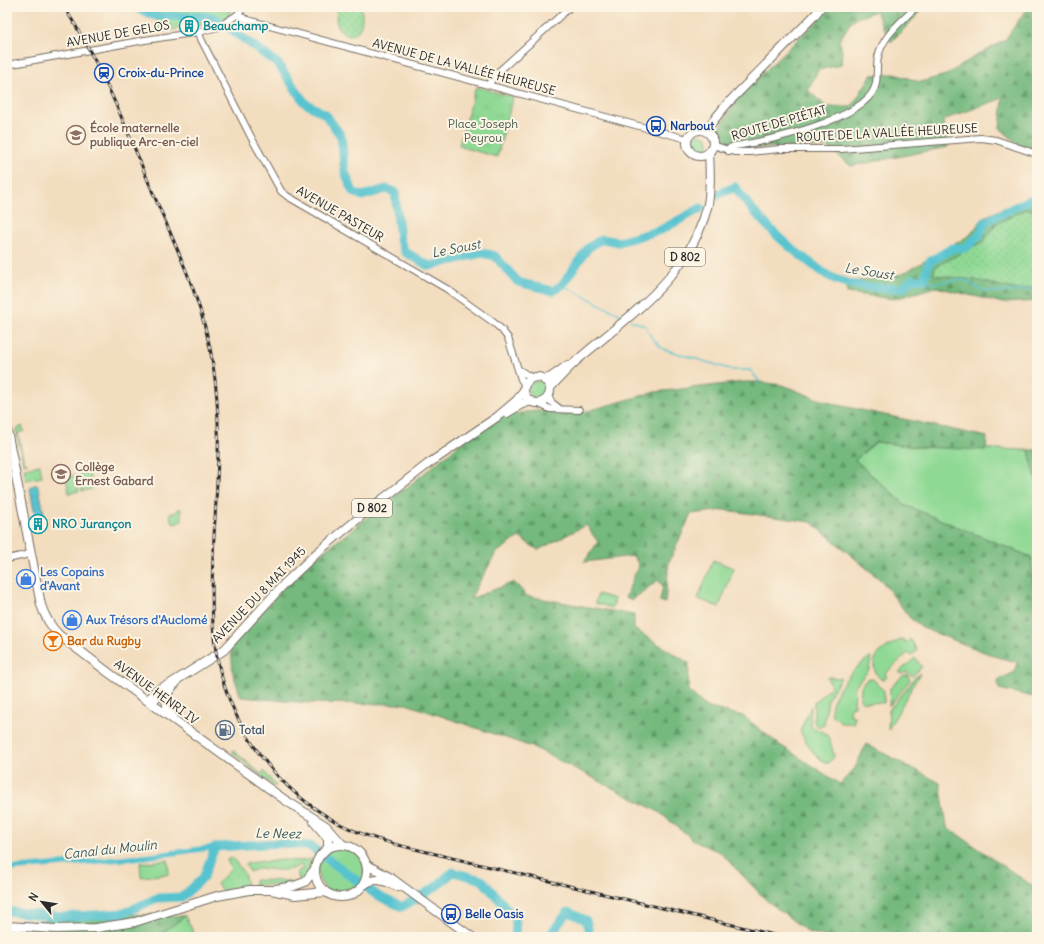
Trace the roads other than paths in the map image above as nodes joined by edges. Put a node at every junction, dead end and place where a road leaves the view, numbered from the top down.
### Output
1 (244, 7) edge
2 (570, 7) edge
3 (821, 7) edge
4 (916, 7) edge
5 (237, 15) junction
6 (199, 32) junction
7 (7, 65) edge
8 (488, 85) junction
9 (708, 133) junction
10 (687, 139) junction
11 (711, 149) junction
12 (728, 151) junction
13 (1037, 154) edge
14 (699, 157) junction
15 (710, 181) junction
16 (580, 357) junction
17 (518, 369) junction
18 (532, 378) junction
19 (544, 380) junction
20 (525, 388) junction
21 (549, 391) junction
22 (534, 402) junction
23 (560, 409) junction
24 (580, 410) dead end
25 (497, 417) junction
26 (7, 430) edge
27 (30, 554) junction
28 (7, 559) edge
29 (184, 676) junction
30 (136, 692) junction
31 (150, 702) junction
32 (176, 721) junction
33 (311, 818) junction
34 (343, 845) junction
35 (328, 848) junction
36 (315, 866) junction
37 (367, 868) junction
38 (362, 887) junction
39 (271, 890) junction
40 (325, 892) junction
41 (410, 892) junction
42 (7, 926) edge
43 (472, 937) edge

1 - 5 street, AVENUE DE GELOS
2 - 8 street
3 - 9 main road
4 - 12 street, ROUTE DE PIÉTAT
5 - 6 street, AVENUE DE GELOS
5 - 8 street, AVENUE DE LA VALLÉE HEUREUSE
6 - 7 street, AVENUE DE GELOS
6 - 17 street, AVENUE PASTEUR
8 - 10 street, AVENUE DE LA VALLÉE HEUREUSE
9 - 10 main road
9 - 11 main road
10 - 14 main road
11 - 12 street, ROUTE DE LA VALLÉE HEUREUSE
11 - 14 main road
11 - 15 main road, D 802
12 - 13 street, ROUTE DE LA VALLÉE HEUREUSE
14 - 15 main road, D 802
15 - 16 main road, D 802
16 - 19 main road, D 802
16 - 21 main road, D 802
17 - 18 street
17 - 20 street, AVENUE PASTEUR
18 - 19 main road
18 - 20 main road
19 - 21 main road
20 - 22 main road
20 - 25 main road, AVENUE DU 8 MAI 1945 / D 802
21 - 22 main road
21 - 23 street
22 - 23 street
22 - 25 main road, AVENUE DU 8 MAI 1945 / D 802
23 - 24 street
25 - 29 main road, AVENUE DU 8 MAI 1945 / D 802
26 - 27 main road, AVENUE HENRI IV
27 - 28 street
27 - 30 main road, AVENUE HENRI IV
29 - 30 main road
29 - 31 main road, AVENUE DU 8 MAI 1945 / D 802
29 - 32 main road, D 802
30 - 31 main road, AVENUE HENRI IV
31 - 32 main road, AVENUE HENRI IV / D 802
32 - 33 main road, AVENUE HENRI IV / D 802
33 - 34 main road, AVENUE HENRI IV / D 802
33 - 35 main road, AVENUE HENRI IV / D 802
34 - 35 main road
34 - 37 main road
35 - 36 main road
36 - 39 main road
36 - 40 main road
37 - 38 main road
37 - 41 main road
38 - 40 main road
38 - 41 main road
39 - 40 main road
39 - 42 main road
41 - 43 main road

